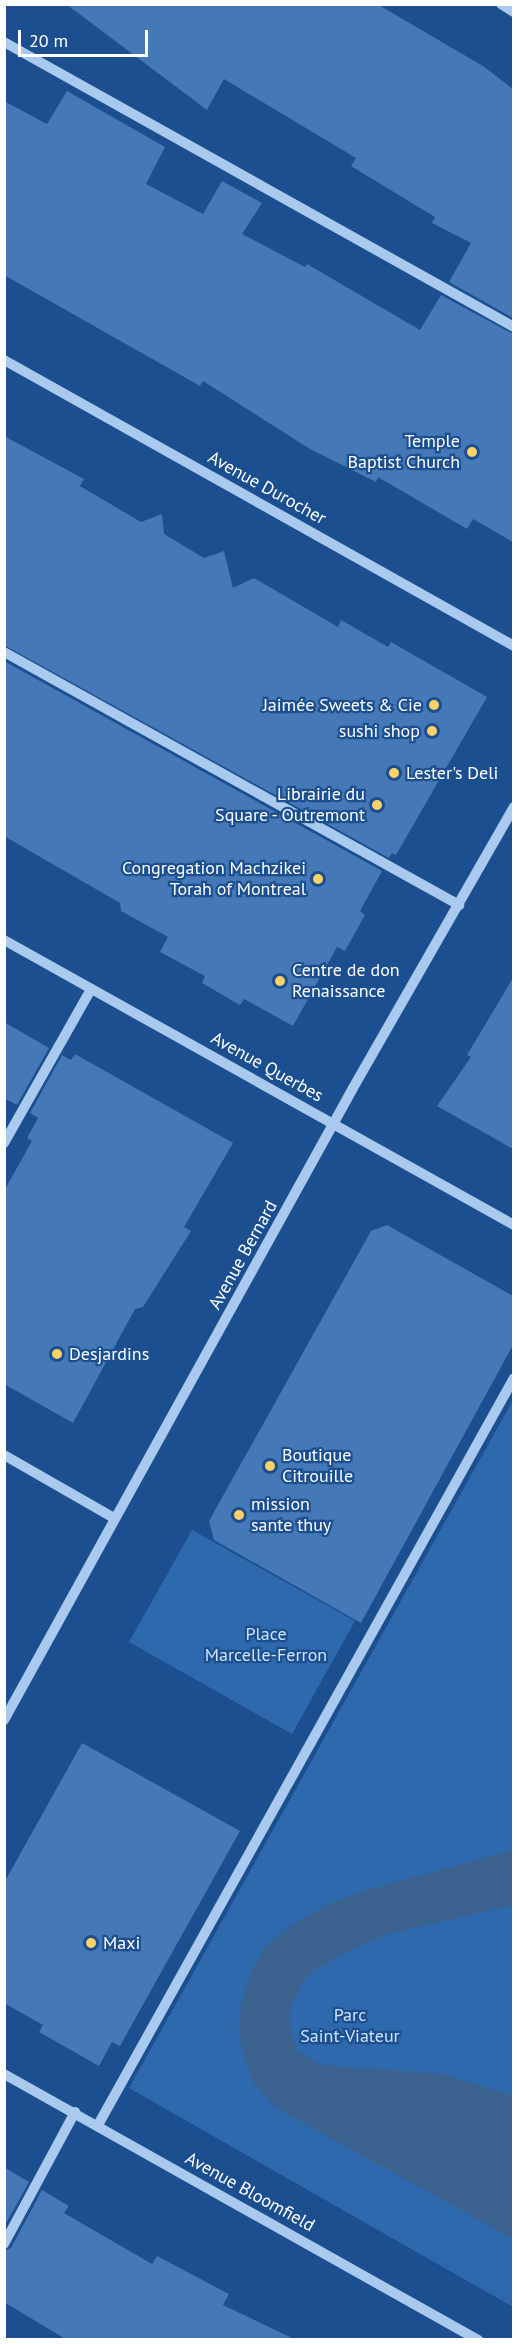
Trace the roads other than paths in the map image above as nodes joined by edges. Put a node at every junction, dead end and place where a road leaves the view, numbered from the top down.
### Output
1 (501, 4) edge
2 (513, 12) edge
3 (4, 42) edge
4 (513, 327) edge
5 (4, 360) edge
6 (513, 646) edge
7 (4, 652) edge
8 (513, 807) edge
9 (459, 905) junction
10 (4, 940) edge
11 (91, 989) junction
12 (334, 1124) junction
13 (4, 1143) edge
14 (513, 1225) edge
15 (513, 1378) edge
16 (4, 1455) edge
17 (114, 1518) junction
18 (4, 1720) edge
19 (4, 2074) edge
20 (75, 2112) junction
21 (98, 2125) junction
22 (4, 2244) edge
23 (478, 2340) edge

1 - 2 street
3 - 4 street
5 - 6 street, Avenue Durocher
7 - 9 street
8 - 9 street, Avenue Bernard
9 - 12 street, Avenue Bernard
10 - 11 street, Avenue Querbes
11 - 12 street, Avenue Querbes
11 - 13 street
12 - 14 street, Avenue Querbes
12 - 17 street, Avenue Bernard
15 - 21 street
16 - 17 street
17 - 18 street, Avenue Bernard
19 - 20 street, Avenue Bloomfield
20 - 21 street, Avenue Bloomfield
20 - 22 street
21 - 23 street, Avenue Bloomfield

